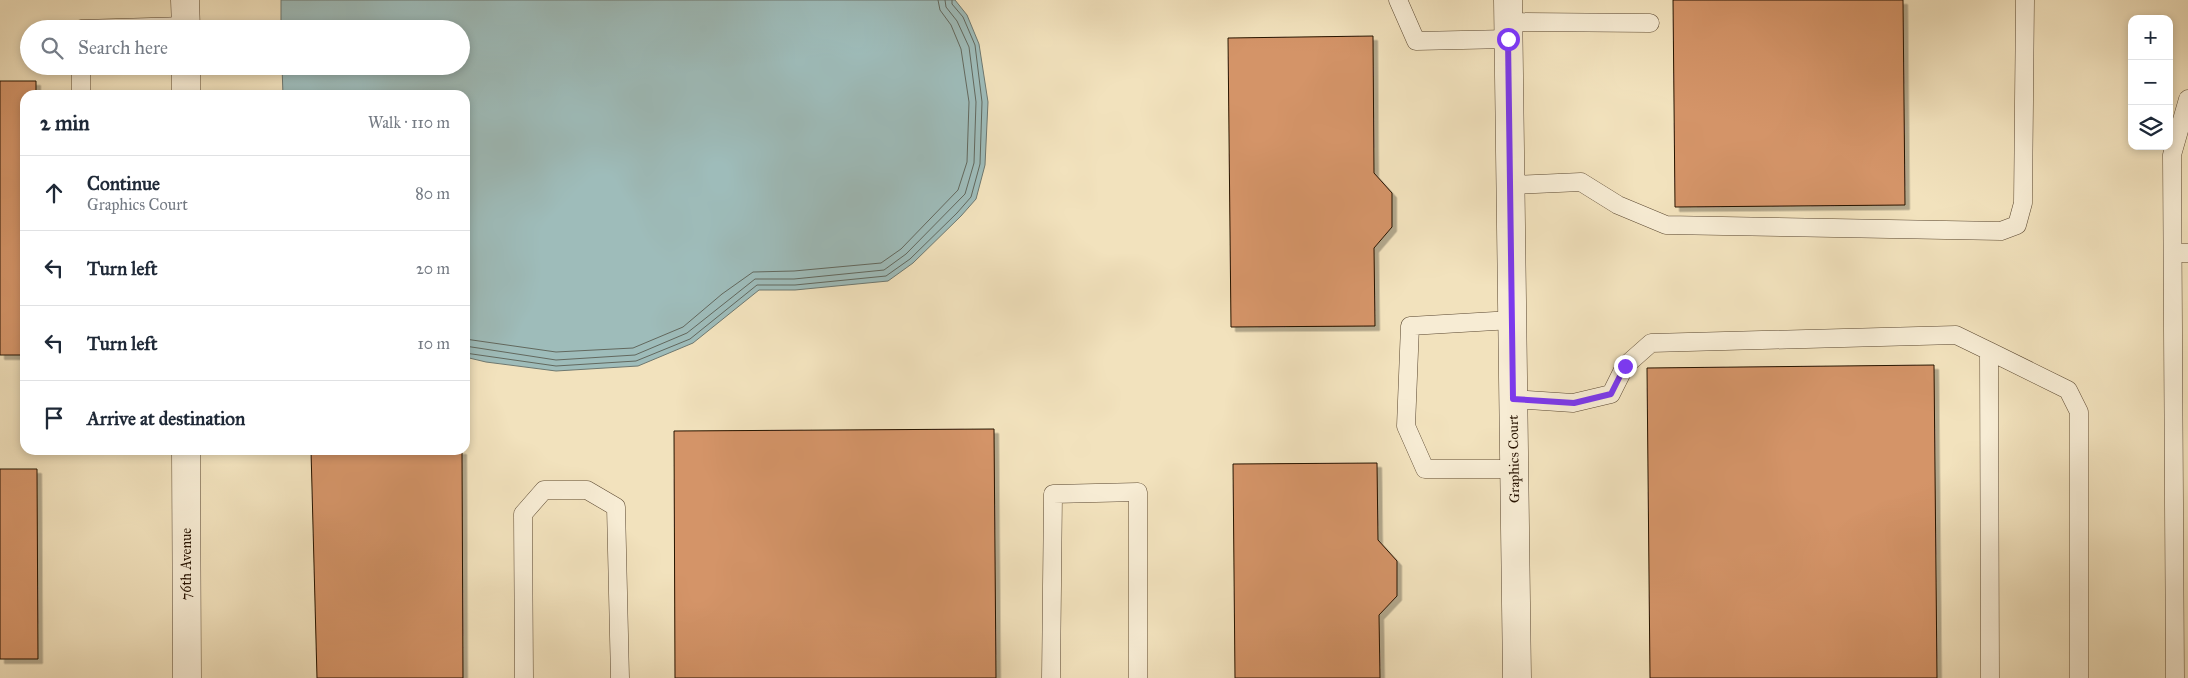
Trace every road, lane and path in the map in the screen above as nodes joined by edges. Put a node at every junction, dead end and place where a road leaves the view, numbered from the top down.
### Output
1 (1398, 0) edge
2 (2025, 0) edge
3 (185, 18) edge
4 (166, 20) edge
5 (1508, 20) edge
6 (1650, 23) dead end
7 (81, 75) edge
8 (186, 75) edge
9 (81, 90) edge
10 (186, 90) edge
11 (2188, 99) edge
12 (2180, 155) edge
13 (1510, 185) junction
14 (2180, 253) edge
15 (1512, 320) junction
16 (1989, 351) junction
17 (1513, 399) junction
18 (186, 455) edge
19 (1514, 469) junction
20 (2182, 516) edge
21 (186, 678) edge
22 (524, 678) edge
23 (620, 678) edge
24 (1051, 678) edge
25 (1138, 678) edge
26 (1516, 678) edge
27 (1990, 678) edge
28 (2079, 678) edge
29 (2175, 678) edge

1 - 5 lane
2 - 13 lane
3 - 4 lane
5 - 6 lane
5 - 13 street, Graphics Court
7 - 9 lane
8 - 10 street
11 - 12 lane
12 - 14 lane
13 - 15 street, Graphics Court
14 - 20 lane
15 - 17 street, Graphics Court
15 - 19 lane
16 - 17 lane
16 - 27 lane
16 - 28 lane
17 - 19 street, Graphics Court
18 - 21 street, 76th Avenue
19 - 26 street, Graphics Court
20 - 29 lane
22 - 23 lane
24 - 25 lane

